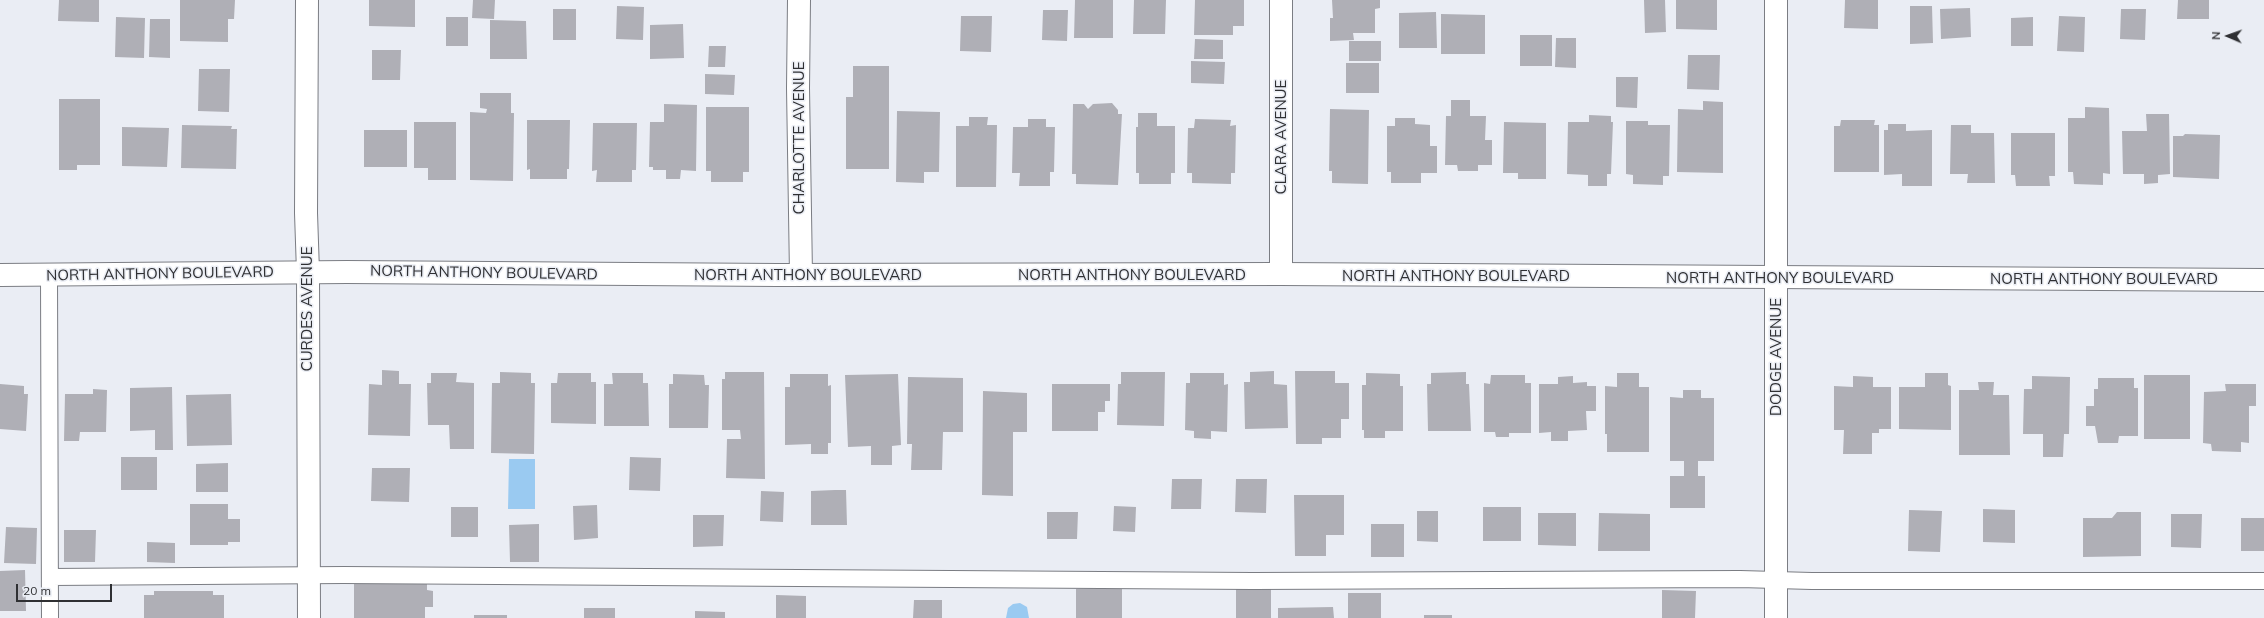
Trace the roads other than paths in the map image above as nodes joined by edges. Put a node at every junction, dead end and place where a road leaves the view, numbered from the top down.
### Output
1 (307, 0) edge
2 (799, 0) edge
3 (1281, 0) edge
4 (1776, 0) edge
5 (308, 272) junction
6 (1281, 274) junction
7 (0, 275) edge
8 (48, 275) junction
9 (801, 275) junction
10 (1776, 278) junction
11 (2264, 280) edge
12 (308, 575) junction
13 (50, 577) junction
14 (1776, 580) junction
15 (2264, 582) edge
16 (50, 618) edge
17 (308, 618) edge
18 (1776, 618) edge

1 - 5 main road, CURDES AVENUE
2 - 9 main road, CHARLOTTE AVENUE
3 - 6 main road, CLARA AVENUE
4 - 10 main road, DODGE AVENUE
5 - 8 main road, NORTH ANTHONY BOULEVARD
5 - 9 main road, NORTH ANTHONY BOULEVARD
5 - 12 main road, CURDES AVENUE
6 - 9 main road, NORTH ANTHONY BOULEVARD
6 - 10 main road, NORTH ANTHONY BOULEVARD
7 - 8 main road, NORTH ANTHONY BOULEVARD
8 - 13 lane
10 - 11 main road, NORTH ANTHONY BOULEVARD
10 - 14 main road, DODGE AVENUE
12 - 13 lane
12 - 14 lane
12 - 17 main road, CURDES AVENUE
13 - 16 lane
14 - 15 lane
14 - 18 main road, DODGE AVENUE

